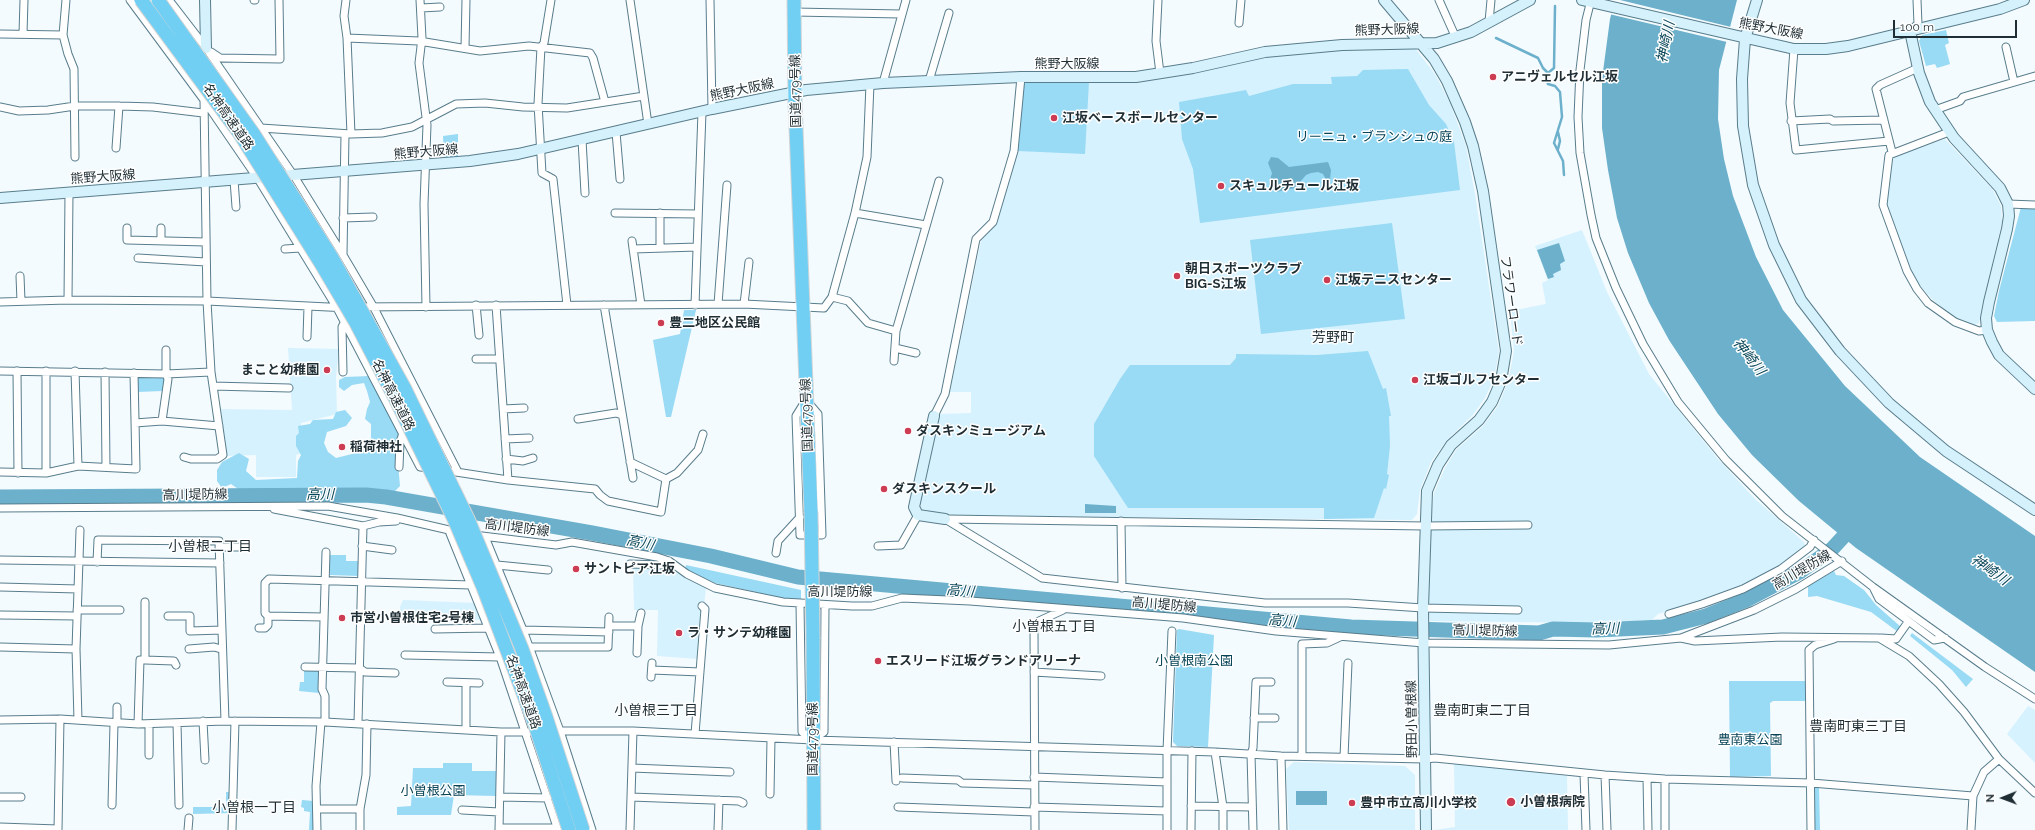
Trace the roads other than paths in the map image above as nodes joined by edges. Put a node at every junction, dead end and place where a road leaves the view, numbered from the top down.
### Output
1 (24, 0) edge
2 (66, 0) edge
3 (130, 0) edge
4 (142, 0) edge
5 (158, 0) edge
6 (169, 0) edge
7 (205, 0) edge
8 (279, 0) edge
9 (346, 0) edge
10 (420, 0) edge
11 (466, 0) edge
12 (551, 0) edge
13 (630, 0) edge
14 (710, 0) edge
15 (906, 0) edge
16 (1158, 0) edge
17 (1242, 0) edge
18 (1384, 0) edge
19 (1439, 0) edge
20 (1490, 0) edge
21 (1530, 0) edge
22 (1756, 0) edge
23 (1917, 0) edge
24 (2024, 0) edge
25 (1590, 1) edge
26 (794, 6) edge
27 (440, 7) dead end
28 (421, 8) junction
29 (949, 13) dead end
30 (901, 14) junction
31 (1489, 22) junction
32 (1239, 24) dead end
33 (1910, 32) junction
34 (0, 34) edge
35 (23, 34) junction
36 (63, 35) junction
37 (347, 38) junction
38 (1456, 38) junction
39 (1742, 38) junction
40 (421, 42) junction
41 (1419, 42) junction
42 (541, 47) junction
43 (2006, 47) dead end
44 (206, 48) junction
45 (465, 48) junction
46 (1794, 49) junction
47 (1918, 68) junction
48 (1160, 73) junction
49 (2035, 76) edge
50 (1021, 77) junction
51 (929, 81) junction
52 (2014, 82) junction
53 (883, 83) junction
54 (870, 84) junction
55 (795, 92) junction
56 (644, 96) junction
57 (204, 100) junction
58 (605, 102) junction
59 (75, 106) junction
60 (119, 106) junction
61 (538, 107) junction
62 (0, 108) edge
63 (712, 109) junction
64 (1935, 110) junction
65 (702, 112) junction
66 (203, 113) junction
67 (1791, 120) junction
68 (1884, 120) junction
69 (426, 121) junction
70 (648, 124) junction
71 (261, 128) junction
72 (616, 132) junction
73 (1949, 132) junction
74 (348, 134) junction
75 (582, 140) junction
76 (1889, 141) junction
77 (116, 148) dead end
78 (540, 149) junction
79 (1892, 152) junction
80 (75, 157) dead end
81 (426, 165) junction
82 (344, 172) junction
83 (294, 176) junction
84 (258, 178) junction
85 (620, 179) dead end
86 (234, 180) junction
87 (939, 181) dead end
88 (204, 182) junction
89 (727, 185) dead end
90 (69, 193) junction
91 (585, 193) dead end
92 (0, 198) edge
93 (2008, 204) junction
94 (2035, 205) edge
95 (236, 207) dead end
96 (615, 213) dead end
97 (660, 213) junction
98 (855, 213) junction
99 (698, 214) junction
100 (373, 217) dead end
101 (343, 218) junction
102 (926, 225) junction
103 (127, 228) dead end
104 (161, 228) dead end
105 (161, 241) junction
106 (632, 241) dead end
107 (206, 242) junction
108 (697, 247) junction
109 (300, 248) junction
110 (660, 248) junction
111 (285, 249) dead end
112 (633, 249) junction
113 (343, 255) junction
114 (138, 258) dead end
115 (206, 262) junction
116 (749, 262) dead end
117 (20, 276) dead end
118 (832, 297) junction
119 (68, 300) junction
120 (21, 301) junction
121 (207, 301) junction
122 (0, 302) edge
123 (718, 304) junction
124 (744, 304) junction
125 (476, 305) junction
126 (496, 305) junction
127 (567, 305) junction
128 (604, 305) junction
129 (641, 305) junction
130 (695, 305) junction
131 (373, 306) junction
132 (308, 307) junction
133 (426, 307) junction
134 (337, 308) junction
135 (803, 308) junction
136 (344, 323) junction
137 (1987, 330) junction
138 (896, 331) junction
139 (479, 335) dead end
140 (307, 337) dead end
141 (895, 348) junction
142 (166, 350) dead end
143 (916, 353) dead end
144 (476, 359) dead end
145 (500, 359) junction
146 (894, 361) dead end
147 (0, 371) edge
148 (17, 371) junction
149 (46, 371) junction
150 (75, 371) junction
151 (105, 372) junction
152 (211, 372) junction
153 (343, 372) dead end
154 (134, 373) junction
155 (166, 374) junction
156 (213, 386) junction
157 (289, 388) dead end
158 (2035, 389) edge
159 (806, 400) junction
160 (524, 408) dead end
161 (503, 409) junction
162 (622, 415) junction
163 (934, 416) joint
164 (578, 419) dead end
165 (162, 421) junction
166 (135, 423) junction
167 (219, 426) junction
168 (403, 433) junction
169 (703, 434) dead end
170 (528, 438) dead end
171 (505, 439) junction
172 (184, 457) dead end
173 (533, 458) dead end
174 (506, 459) junction
175 (630, 462) junction
176 (78, 466) junction
177 (106, 467) junction
178 (400, 467) dead end
179 (0, 472) edge
180 (458, 472) junction
181 (18, 473) junction
182 (46, 473) junction
183 (633, 478) dead end
184 (666, 479) junction
185 (508, 480) junction
186 (256, 506) junction
187 (0, 508) edge
188 (2035, 510) edge
189 (806, 514) junction
190 (918, 515) junction
191 (945, 519) junction
192 (407, 521) junction
193 (1121, 521) junction
194 (1528, 525) dead end
195 (363, 526) junction
196 (1425, 526) junction
197 (80, 530) dead end
198 (449, 531) junction
199 (485, 537) junction
200 (1816, 541) junction
201 (362, 546) junction
202 (878, 546) dead end
203 (219, 547) junction
204 (243, 547) dead end
205 (392, 550) dead end
206 (326, 552) dead end
207 (776, 553) dead end
208 (0, 560) edge
209 (1841, 560) junction
210 (79, 561) junction
211 (669, 561) junction
212 (97, 562) junction
213 (220, 563) junction
214 (630, 564) dead end
215 (497, 565) junction
216 (548, 570) dead end
217 (326, 580) junction
218 (361, 581) junction
219 (471, 585) junction
220 (0, 587) edge
221 (1873, 587) junction
222 (1122, 588) junction
223 (78, 589) junction
224 (145, 602) dead end
225 (800, 604) junction
226 (702, 606) dead end
227 (825, 606) junction
228 (1423, 608) junction
229 (1066, 609) junction
230 (120, 610) dead end
231 (1518, 610) dead end
232 (77, 613) junction
233 (641, 613) dead end
234 (1669, 614) dead end
235 (0, 615) edge
236 (168, 616) dead end
237 (268, 616) junction
238 (324, 617) junction
239 (609, 617) dead end
240 (1906, 625) junction
241 (638, 626) junction
242 (259, 628) dead end
243 (489, 628) junction
244 (435, 629) dead end
245 (609, 629) junction
246 (222, 630) junction
247 (523, 630) junction
248 (1172, 631) dead end
249 (1897, 636) junction
250 (1340, 637) junction
251 (1839, 637) junction
252 (1681, 638) junction
253 (1879, 638) junction
254 (1945, 638) junction
255 (1424, 643) junction
256 (0, 647) edge
257 (530, 647) junction
258 (76, 648) junction
259 (189, 649) dead end
260 (222, 649) junction
261 (637, 653) dead end
262 (405, 655) dead end
263 (1909, 656) junction
264 (500, 657) junction
265 (145, 660) junction
266 (1348, 663) dead end
267 (176, 665) dead end
268 (305, 667) dead end
269 (323, 668) junction
270 (359, 668) junction
271 (652, 670) dead end
272 (700, 672) junction
273 (1034, 672) junction
274 (395, 673) dead end
275 (1101, 676) dead end
276 (447, 682) dead end
277 (1270, 682) dead end
278 (466, 683) junction
279 (479, 683) dead end
280 (2035, 698) edge
281 (117, 707) dead end
282 (1254, 718) junction
283 (1275, 718) dead end
284 (60, 719) junction
285 (0, 720) edge
286 (78, 720) junction
287 (202, 721) junction
288 (225, 721) junction
289 (235, 721) junction
290 (323, 722) junction
291 (115, 723) junction
292 (176, 723) junction
293 (138, 724) junction
294 (149, 724) junction
295 (358, 724) junction
296 (367, 724) junction
297 (466, 729) junction
298 (560, 731) junction
299 (633, 731) junction
300 (501, 732) junction
301 (526, 733) junction
302 (695, 734) junction
303 (771, 739) junction
304 (813, 740) junction
305 (894, 742) junction
306 (1034, 746) junction
307 (1167, 751) junction
308 (1192, 751) junction
309 (1215, 752) junction
310 (1251, 754) junction
311 (149, 755) dead end
312 (1281, 756) junction
313 (1302, 756) junction
314 (1344, 757) junction
315 (1425, 759) junction
316 (1999, 759) junction
317 (205, 760) dead end
318 (632, 768) junction
319 (730, 772) dead end
320 (1584, 774) junction
321 (1605, 776) junction
322 (1034, 777) junction
323 (1647, 778) junction
324 (1665, 779) junction
325 (1167, 782) junction
326 (1811, 782) junction
327 (1034, 785) junction
328 (2035, 793) edge
329 (770, 794) dead end
330 (1974, 796) junction
331 (0, 797) edge
332 (21, 797) dead end
333 (500, 797) junction
334 (631, 797) junction
335 (548, 798) junction
336 (719, 800) junction
337 (743, 804) dead end
338 (112, 805) dead end
339 (178, 805) dead end
340 (1191, 806) junction
341 (898, 807) dead end
342 (1223, 807) junction
343 (1252, 807) junction
344 (317, 809) junction
345 (360, 809) junction
346 (1034, 809) junction
347 (462, 810) dead end
348 (1167, 811) junction
349 (499, 812) junction
350 (190, 818) dead end
351 (0, 827) edge
352 (58, 829) edge
353 (499, 829) edge
354 (562, 829) edge
355 (188, 830) edge
356 (232, 830) edge
357 (317, 830) edge
358 (360, 830) edge
359 (583, 830) edge
360 (592, 830) edge
361 (630, 830) edge
362 (718, 830) edge
363 (814, 830) edge
364 (1035, 830) edge
365 (1167, 830) edge
366 (1191, 830) edge
367 (1223, 830) edge
368 (1253, 830) edge
369 (1283, 830) edge
370 (1426, 830) edge
371 (1586, 830) edge
372 (1607, 830) edge
373 (1648, 830) edge
374 (1665, 830) edge
375 (1811, 830) edge
376 (1971, 830) edge

1 - 35 street
2 - 36 street
3 - 57 street
4 - 354 highway, 名神高速道路, bridge
5 - 359 highway, 名神高速道路, bridge
6 - 44 street
7 - 44 street
8 - 44 street
9 - 37 street
10 - 28 street
11 - 45 street
12 - 42 street
13 - 56 street
14 - 63 street
15 - 30 street
16 - 48 street
17 - 32 street
18 - 41 street, フラワーロード
19 - 38 street
20 - 31 street
21 - 31 street, 熊野大阪線
22 - 39 street
23 - 33 street
24 - 33 street, 熊野大阪線
25 - 39 street, 熊野大阪線
25 - 200 street, 高川堤防線
26 - 30 street
26 - 55 highway, 国道479号線
27 - 28 street
28 - 40 street
29 - 51 street
30 - 53 street
31 - 38 street, 熊野大阪線
33 - 46 street, 熊野大阪線
33 - 47 street
34 - 35 street
35 - 36 street
36 - 59 street
37 - 40 street
37 - 74 street
38 - 41 street, 熊野大阪線
39 - 46 street, 熊野大阪線
39 - 188 street
40 - 45 street
40 - 69 street
41 - 48 street, 熊野大阪線
41 - 196 street, フラワーロード
42 - 45 street
42 - 58 street
42 - 61 street
43 - 52 street
44 - 57 street
44 - 71 street
46 - 67 street
47 - 64 street
47 - 68 street
48 - 50 street, 熊野大阪線
49 - 52 street
50 - 51 street, 熊野大阪線
50 - 163 street
51 - 53 street, 熊野大阪線
52 - 64 street
53 - 54 street, 熊野大阪線
54 - 55 street, 熊野大阪線
54 - 98 street
55 - 63 street, 熊野大阪線
55 - 135 highway, 国道479号線
56 - 58 street
56 - 70 street
57 - 66 street
57 - 84 street
58 - 61 street
59 - 60 street
59 - 62 street
59 - 80 street
60 - 66 street
60 - 77 street
61 - 69 street
61 - 78 street
63 - 65 street, 熊野大阪線
64 - 73 street
65 - 70 street, 熊野大阪線
65 - 99 street
66 - 88 street
67 - 68 street
67 - 76 street
68 - 76 street
69 - 74 street
69 - 81 street
70 - 72 street, 熊野大阪線
71 - 74 street
71 - 83 street
72 - 75 street, 熊野大阪線
72 - 85 street
73 - 79 street
73 - 93 street
74 - 82 street
75 - 78 street, 熊野大阪線
75 - 91 street
76 - 79 street
78 - 81 street, 熊野大阪線
78 - 127 street
79 - 137 street
81 - 82 street, 熊野大阪線
81 - 133 street
82 - 83 street, 熊野大阪線
82 - 101 street
83 - 84 street, 熊野大阪線
83 - 113 street
84 - 86 street, 熊野大阪線
84 - 109 street
86 - 88 street, 熊野大阪線
86 - 95 street
87 - 102 street
88 - 90 street, 熊野大阪線
88 - 107 street
89 - 123 street
90 - 92 street, 熊野大阪線
90 - 119 street
93 - 94 street
93 - 137 street
96 - 97 street
97 - 99 street
97 - 110 street
98 - 102 street
98 - 118 street
99 - 108 street
100 - 101 street
101 - 113 street
102 - 138 street
103 - 105 street
104 - 105 street
105 - 107 street
106 - 112 street
107 - 115 street
108 - 110 street
108 - 130 street
109 - 111 street
109 - 134 street
110 - 112 street
112 - 129 street
113 - 131 street
114 - 115 street
115 - 121 street
116 - 124 street
117 - 120 street
118 - 135 street
118 - 138 street
119 - 120 street
119 - 121 street
120 - 122 street
121 - 132 street
121 - 152 street
123 - 124 street
123 - 130 street
124 - 135 street
125 - 126 street
125 - 133 street
125 - 139 street
126 - 127 street
126 - 145 street
127 - 128 street
128 - 129 street
128 - 162 street
129 - 130 street
131 - 133 street
131 - 134 street
131 - 180 street
132 - 134 street
132 - 140 street
134 - 136 street
135 - 159 highway, 国道479号線
136 - 153 street
136 - 168 street
137 - 158 street
138 - 141 street
141 - 143 street
141 - 146 street
142 - 155 street
144 - 145 street
145 - 161 street
147 - 148 street
148 - 149 street
148 - 181 street
149 - 150 street
149 - 182 street
150 - 151 street
150 - 176 street
151 - 154 street
151 - 177 street
152 - 155 street
152 - 156 street
154 - 155 street
154 - 166 street
155 - 165 street
156 - 157 street
156 - 167 street
159 - 189 highway, 国道479号線
159 - 189 street
160 - 161 street
161 - 171 street
162 - 164 street
162 - 175 street
163 - 190 street
165 - 166 street
165 - 167 street
166 - 177 street
167 - 172 street
168 - 178 street
168 - 180 street
169 - 184 street
170 - 171 street
171 - 174 street
173 - 174 street
174 - 185 street
175 - 183 street
175 - 184 street
176 - 177 street
176 - 182 street
179 - 181 street
180 - 185 street
181 - 182 street
184 - 185 street
186 - 187 street, 高川堤防線
186 - 192 street, 高川堤防線
186 - 195 street
189 - 207 street
189 - 304 highway, 国道479号線, bridge
190 - 191 street
190 - 202 street
191 - 193 street
191 - 222 street
192 - 195 street
192 - 198 street, 高川堤防線
193 - 196 street
193 - 222 street
194 - 196 street
195 - 201 street
196 - 228 street, フラワーロード
197 - 210 street
198 - 199 street, 高川堤防線
198 - 219 street
199 - 211 street, 高川堤防線
199 - 215 street
200 - 209 street, 高川堤防線
200 - 234 street
201 - 205 street
201 - 218 street
203 - 204 street
203 - 212 street
203 - 213 street
206 - 217 street
208 - 210 street
209 - 221 street, 高川堤防線
209 - 252 street, 高川堤防線
210 - 212 street
210 - 223 street
211 - 214 street
211 - 225 street, 高川堤防線
212 - 213 street
213 - 246 street
215 - 216 street
215 - 247 street
217 - 218 street
217 - 237 street
217 - 238 street
218 - 219 street
218 - 270 street
219 - 243 street
220 - 223 street
221 - 240 street
221 - 254 street, 高川堤防線
222 - 228 street
223 - 232 street
224 - 265 street
225 - 227 street, 高川堤防線
225 - 304 street
226 - 272 street
227 - 229 street, 高川堤防線
227 - 304 street
228 - 231 street
228 - 255 street, 野田小曽根線
229 - 250 street, 高川堤防線
229 - 273 street
230 - 232 street
232 - 235 street
232 - 258 street
233 - 241 street
236 - 246 street
237 - 238 street
237 - 242 street
238 - 269 street
239 - 245 street
240 - 249 street
240 - 254 street
241 - 245 street
241 - 261 street
243 - 244 street
243 - 264 street
245 - 247 street
245 - 257 street
246 - 260 street
247 - 257 street
248 - 307 street
249 - 253 street
249 - 263 street
250 - 255 street, 高川堤防線
250 - 313 street
251 - 252 street
251 - 253 street
251 - 326 street
252 - 255 street, 高川堤防線
253 - 263 street
254 - 280 street, 高川堤防線
255 - 315 street, 野田小曽根線
256 - 258 street
257 - 298 street
258 - 286 street
259 - 260 street
260 - 288 street
262 - 264 street
263 - 316 street
264 - 301 street
265 - 267 street
265 - 293 street
266 - 314 street
268 - 269 street
269 - 270 street
269 - 290 street
270 - 274 street
270 - 295 street
271 - 272 street
272 - 302 street
273 - 275 street
273 - 306 street
276 - 278 street
277 - 282 street
278 - 279 street
278 - 297 street
281 - 291 street
282 - 283 street
282 - 310 street
284 - 285 street
284 - 286 street
284 - 352 street
286 - 291 street
287 - 288 street
287 - 292 street
287 - 317 street
288 - 289 street
289 - 290 street
289 - 356 street
290 - 295 street
290 - 344 street
291 - 293 street
291 - 338 street
292 - 294 street
292 - 339 street
293 - 294 street
294 - 311 street
295 - 296 street
296 - 297 street
296 - 345 street
297 - 300 street
298 - 299 street
298 - 301 street
298 - 360 street
299 - 302 street
299 - 318 street
300 - 301 street
300 - 333 street
301 - 335 street
302 - 303 street
303 - 304 street
303 - 329 street
304 - 305 street
304 - 363 highway, 国道479号線
305 - 306 street
305 - 327 street
306 - 307 street
306 - 322 street
307 - 308 street
307 - 325 street
308 - 309 street
308 - 340 street
309 - 310 street
309 - 342 street
310 - 312 street
310 - 343 street
312 - 313 street
312 - 369 street
313 - 314 street
314 - 315 street
315 - 320 street
315 - 370 street, 野田小曽根線
316 - 328 street
316 - 330 street
318 - 319 street
318 - 334 street
320 - 321 street
320 - 371 street
321 - 323 street
321 - 372 street
322 - 325 street
322 - 327 street
323 - 324 street
323 - 373 street
324 - 326 street
324 - 374 street
325 - 348 street
326 - 330 street
326 - 375 street
327 - 346 street
330 - 376 street
331 - 332 street
333 - 335 street
333 - 349 street
334 - 336 street
334 - 361 street
335 - 354 street
336 - 337 street
336 - 362 street
340 - 342 street
340 - 366 street
341 - 346 street
342 - 343 street
342 - 367 street
343 - 368 street
344 - 345 street
344 - 357 street
345 - 358 street
346 - 348 street
346 - 364 street
347 - 349 street
348 - 365 street
349 - 353 street
350 - 355 street
351 - 352 street
353 - 354 street

